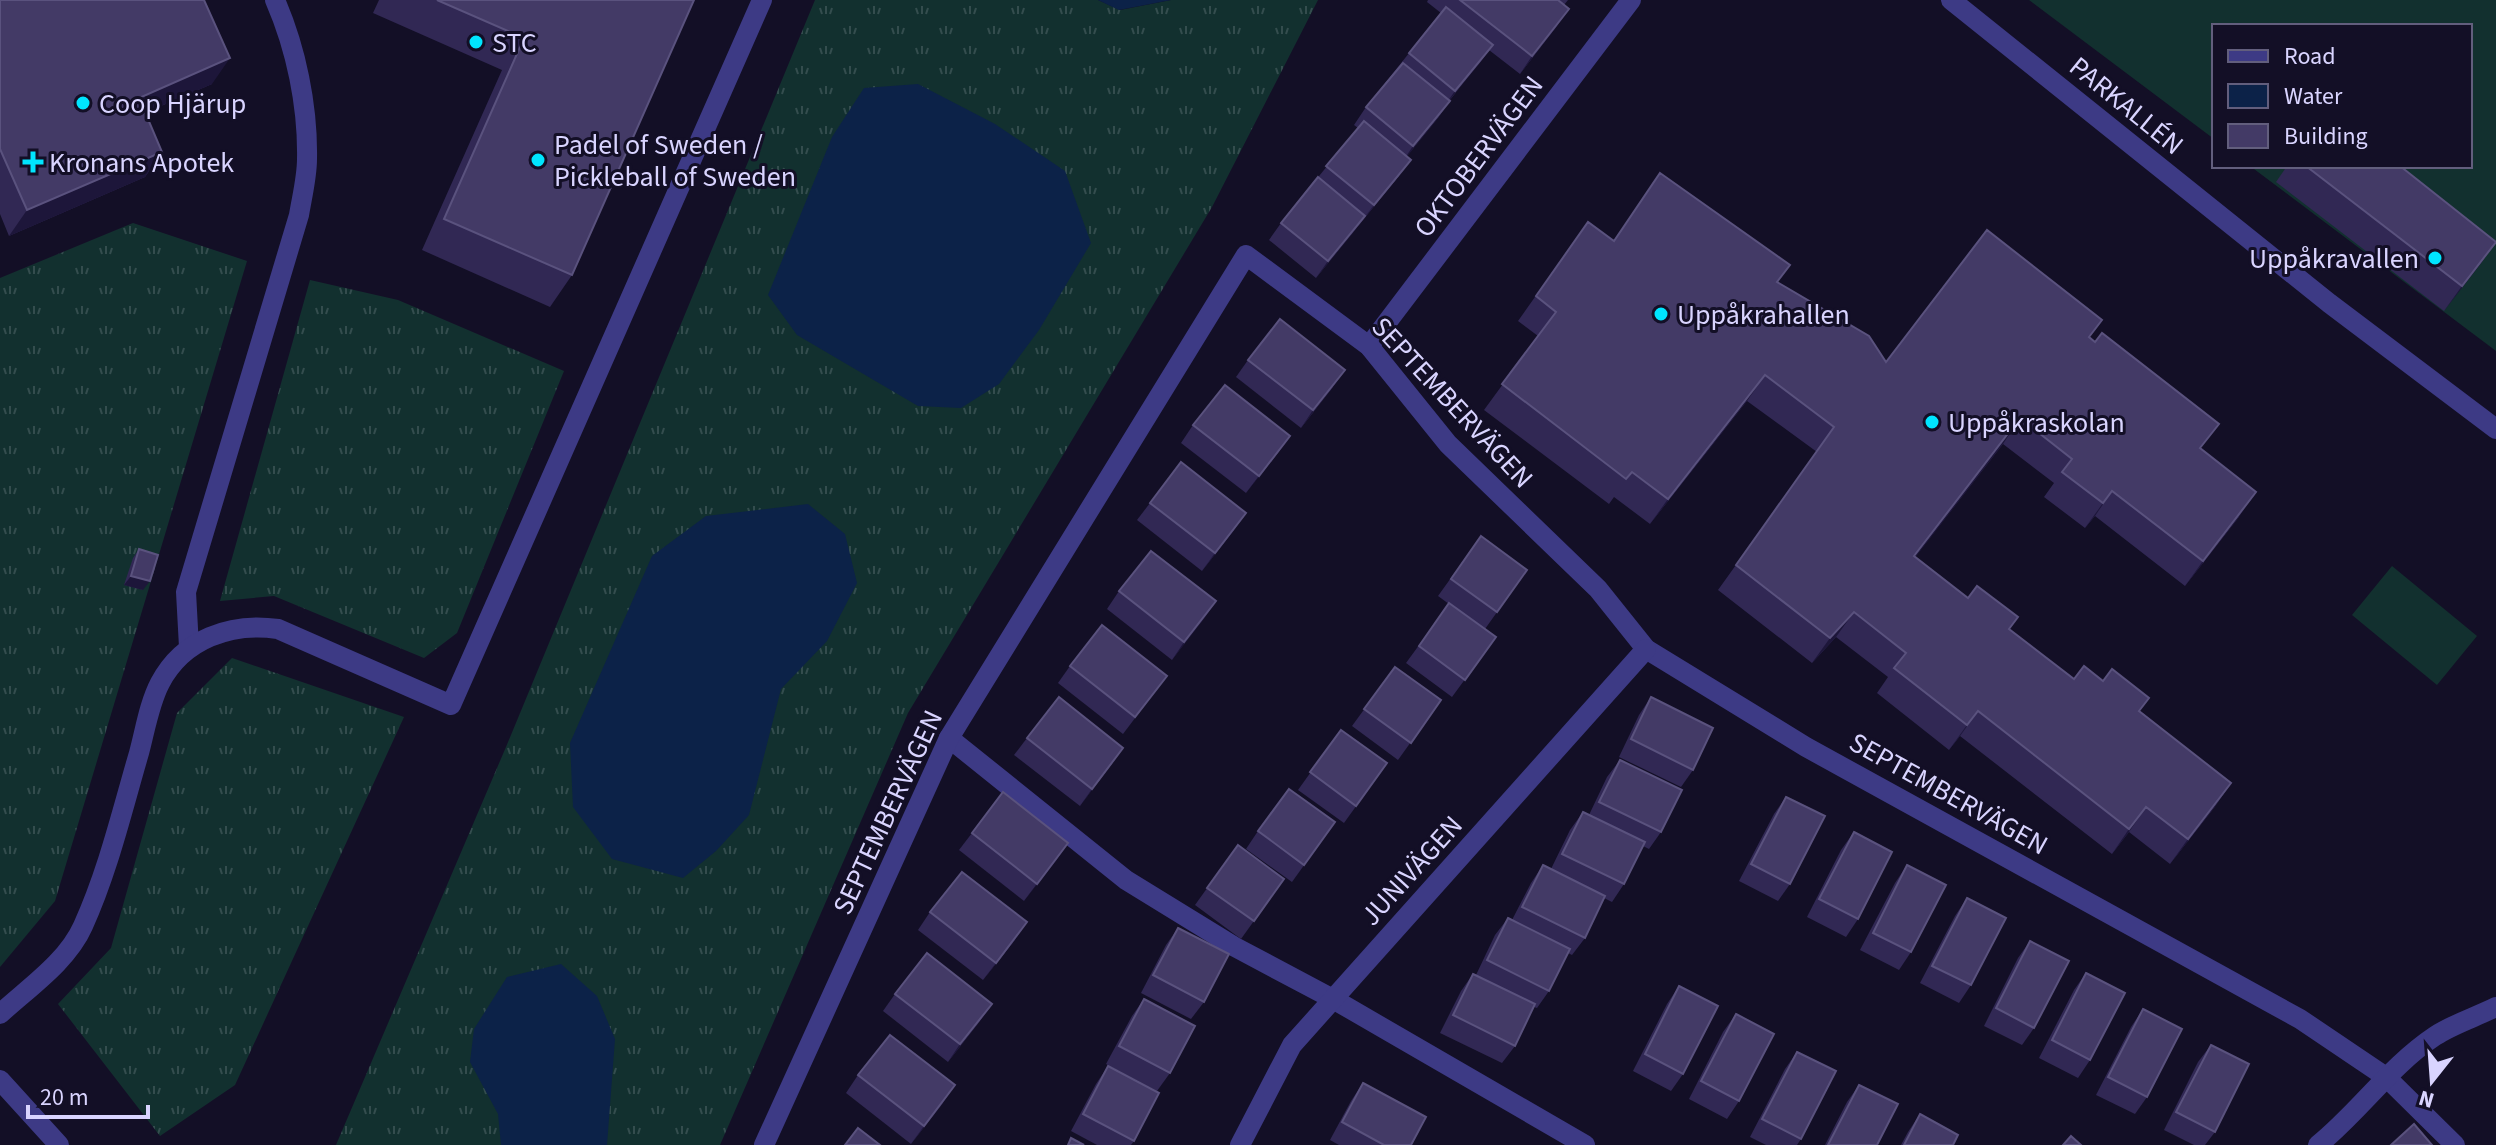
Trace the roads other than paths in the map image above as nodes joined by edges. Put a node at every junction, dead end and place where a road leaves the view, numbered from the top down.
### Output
1 (275, 0) edge
2 (762, 0) edge
3 (1631, 0) edge
4 (1951, 0) edge
5 (1369, 346) junction
6 (2496, 429) edge
7 (189, 647) junction
8 (1646, 649) junction
9 (949, 738) junction
10 (1333, 999) junction
11 (2496, 1007) edge
12 (0, 1014) edge
13 (2386, 1077) junction
14 (0, 1080) edge
15 (1578, 1143) edge
16 (59, 1145) edge
17 (764, 1145) edge
18 (1240, 1145) edge
19 (2318, 1145) edge
20 (2455, 1145) edge

1 - 7 street
2 - 7 street
3 - 5 street, OKTOBERVÄGEN
4 - 6 street, PARKALLÉN
5 - 8 street, SEPTEMBERVÄGEN
5 - 9 street, SEPTEMBERVÄGEN
7 - 12 street
8 - 10 street, JUNIVÄGEN
8 - 13 street, SEPTEMBERVÄGEN
9 - 10 street
9 - 17 street, SEPTEMBERVÄGEN
10 - 15 street
10 - 18 street, JUNIVÄGEN
11 - 13 street
13 - 19 street
13 - 20 street, SEPTEMBERVÄGEN
14 - 16 street

